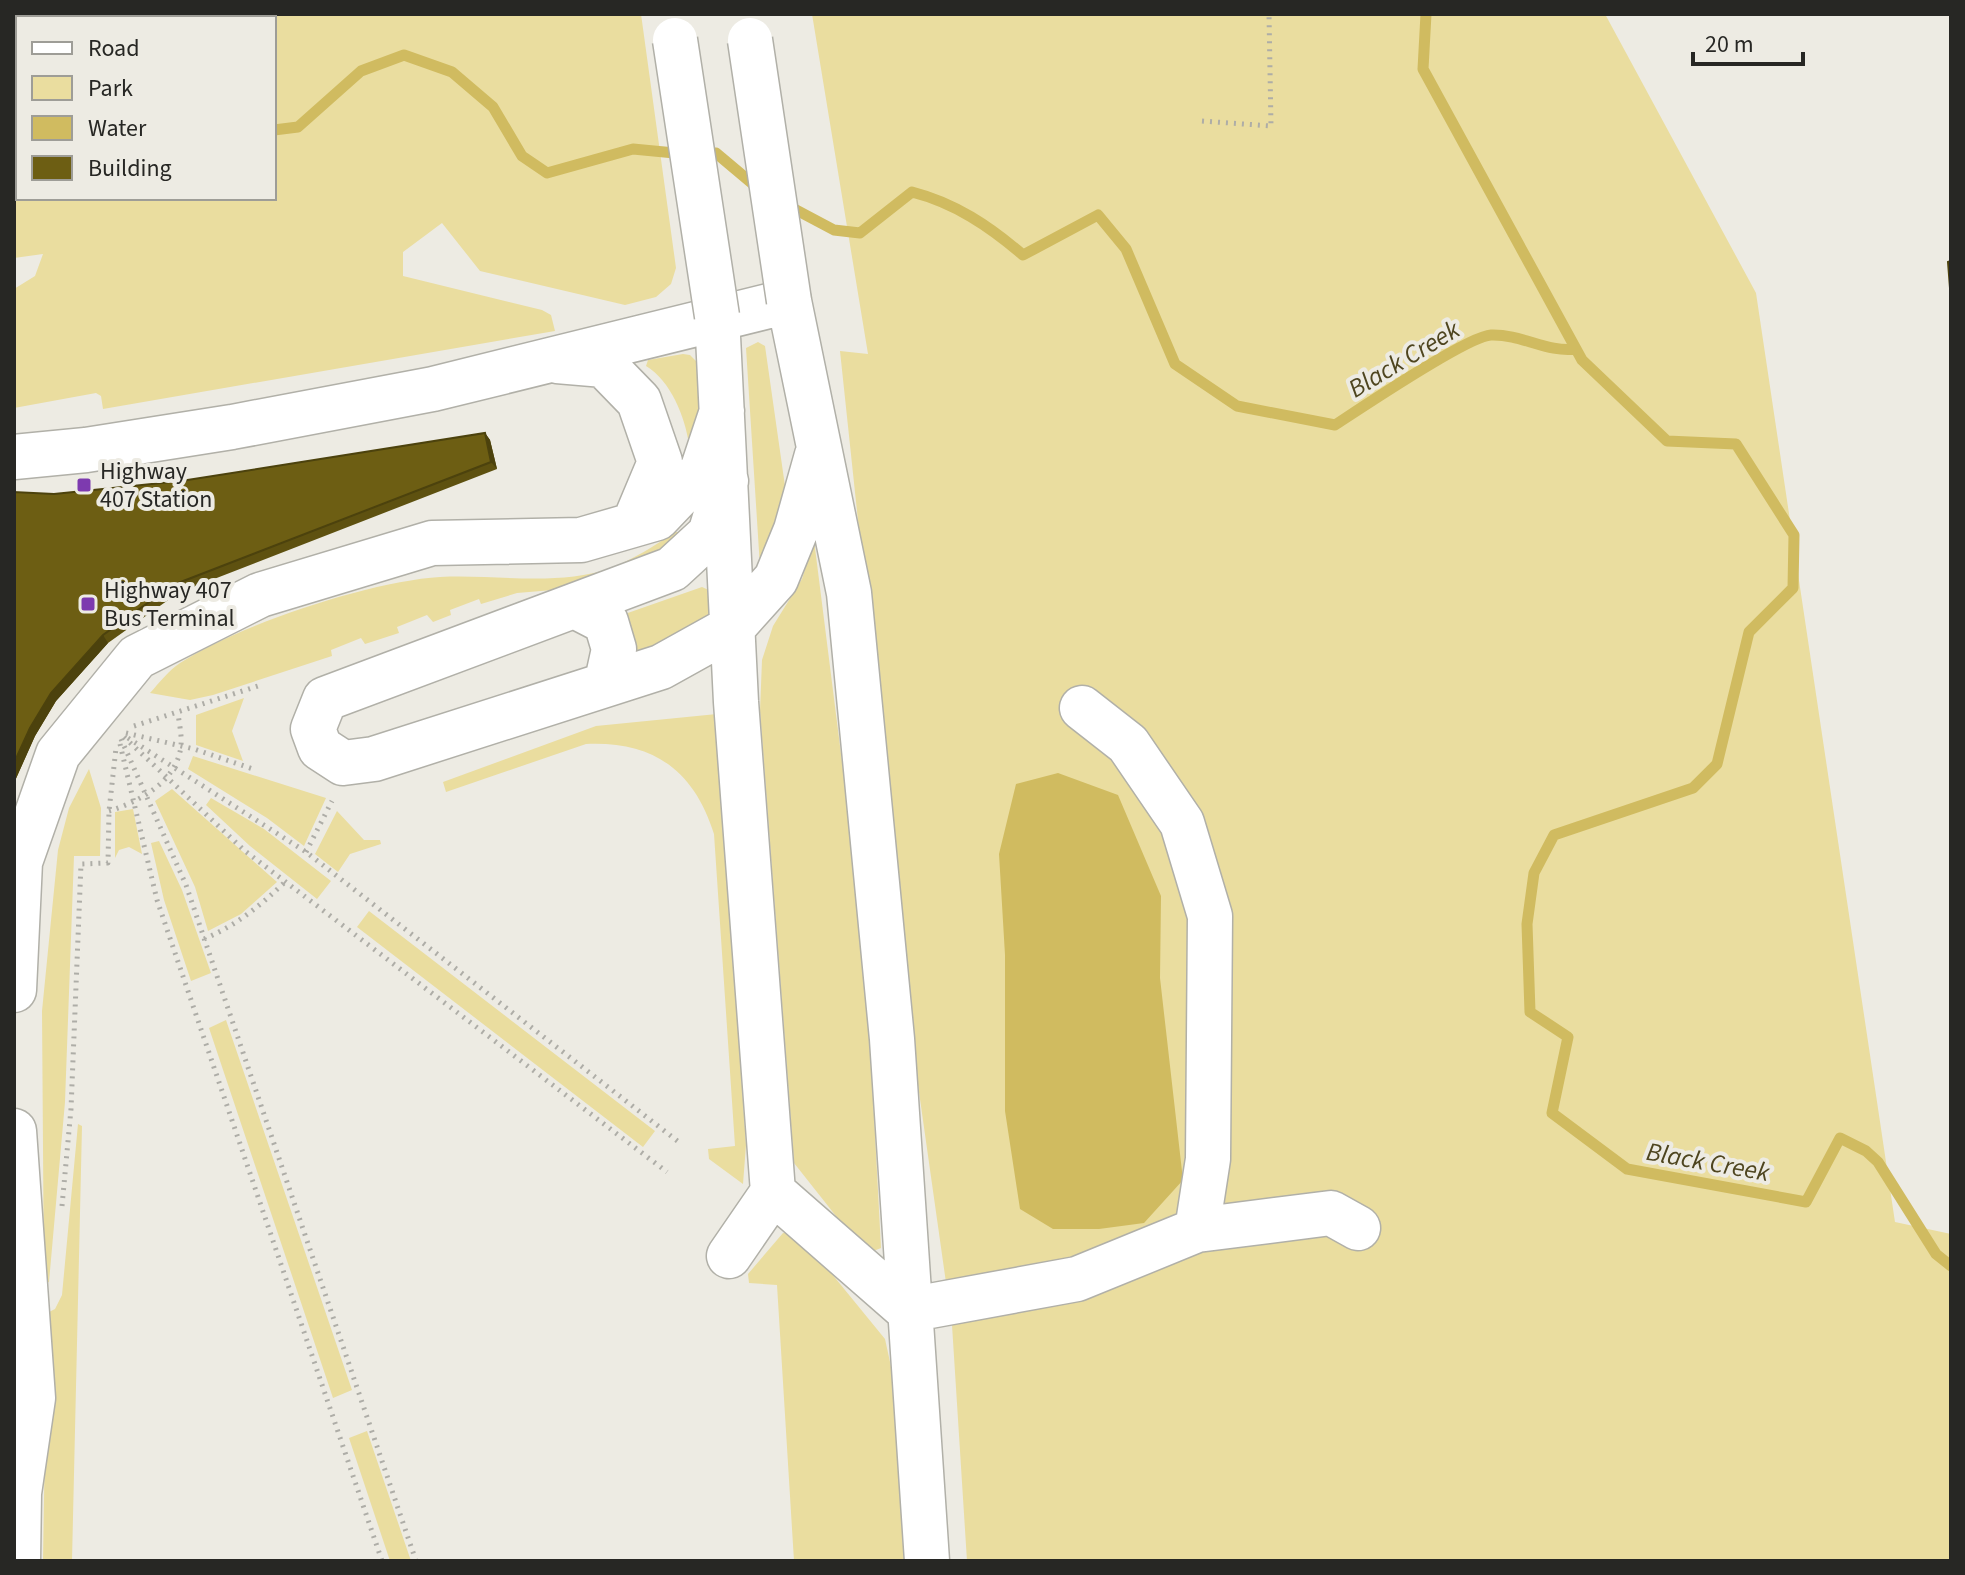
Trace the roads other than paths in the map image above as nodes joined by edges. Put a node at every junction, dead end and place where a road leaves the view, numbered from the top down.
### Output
1 (673, 27) edge
2 (748, 27) edge
3 (789, 301) junction
4 (717, 316) junction
5 (543, 360) junction
6 (722, 411) junction
7 (820, 445) junction
8 (14, 457) edge
9 (726, 481) junction
10 (634, 524) junction
11 (575, 606) junction
12 (733, 627) junction
13 (607, 681) junction
14 (1082, 708) dead end
15 (14, 990) edge
16 (14, 1131) edge
17 (773, 1192) junction
18 (1358, 1228) dead end
19 (1197, 1230) junction
20 (729, 1256) dead end
21 (908, 1310) junction
22 (33, 1398) junction
23 (14, 1448) edge
24 (18, 1561) edge
25 (927, 1561) edge

1 - 4 lane, bridge
2 - 3 lane, bridge
3 - 4 lane
3 - 7 lane
4 - 5 lane
4 - 6 lane
5 - 8 lane
5 - 10 lane
6 - 9 lane
6 - 10 lane
7 - 12 lane
7 - 21 lane
9 - 11 lane
9 - 12 lane
10 - 15 lane
11 - 13 lane
11 - 13 lane
12 - 13 lane
12 - 17 lane
14 - 19 lane
16 - 22 lane
17 - 20 lane
17 - 21 lane
18 - 19 lane
19 - 21 lane
21 - 25 lane
22 - 23 lane
22 - 24 lane

